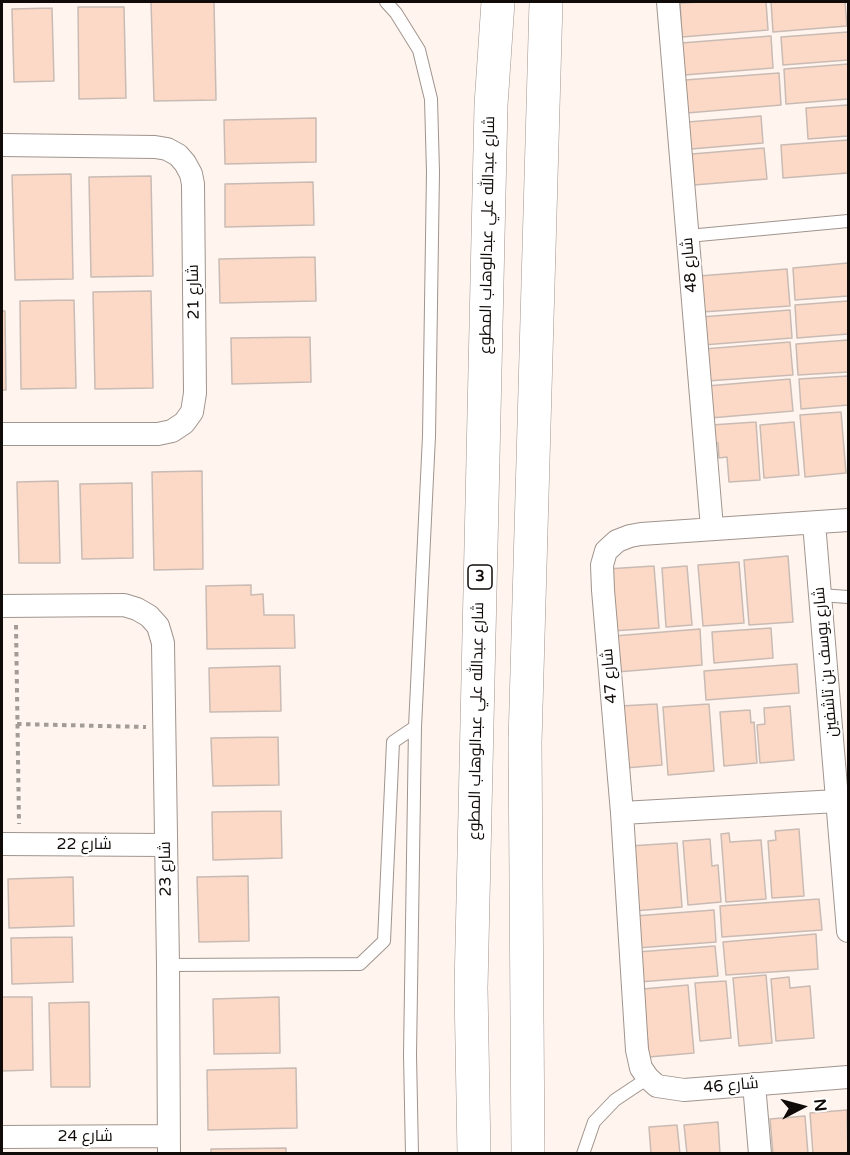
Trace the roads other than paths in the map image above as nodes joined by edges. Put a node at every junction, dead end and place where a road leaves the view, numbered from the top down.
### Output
1 (386, 2) edge
2 (482, 2) edge
3 (498, 2) edge
4 (546, 2) edge
5 (668, 2) edge
6 (491, 105) junction
7 (2, 146) edge
8 (849, 221) edge
9 (688, 236) junction
10 (2, 434) edge
11 (849, 520) edge
12 (814, 523) junction
13 (712, 528) junction
14 (820, 595) junction
15 (849, 597) edge
16 (9, 606) edge
17 (415, 727) junction
18 (837, 801) junction
19 (622, 813) junction
20 (10, 844) edge
21 (166, 845) junction
22 (849, 932) edge
23 (168, 965) junction
24 (849, 1077) edge
25 (648, 1078) junction
26 (754, 1084) junction
27 (2, 1137) edge
28 (169, 1145) edge
29 (412, 1154) edge
30 (474, 1154) edge
31 (528, 1154) edge
32 (583, 1154) edge
33 (760, 1154) edge

1 - 17 lane
2 - 6 main road
3 - 6 main road, شارع عبدالله علي عبدالوهاب المطوع / 3
4 - 31 main road
5 - 9 street, شارع 48
6 - 30 main road, شارع عبدالله علي عبدالوهاب المطوع / 3
7 - 10 street, شارع 21
8 - 9 lane
9 - 13 street, شارع 48
11 - 12 street, شارع 47
12 - 13 street, شارع 47
12 - 14 street, شارع يوسف بن تاشفين
13 - 19 street, شارع 47
14 - 15 lane
14 - 18 street, شارع يوسف بن تاشفين
16 - 21 street, شارع 23
17 - 23 lane
17 - 29 lane
18 - 19 street
18 - 22 street, شارع يوسف بن تاشفين
19 - 25 street, شارع 47
20 - 21 street, شارع 22
21 - 23 street, شارع 23
23 - 28 street, شارع 23
24 - 26 street, شارع 46
25 - 26 street, شارع 46
25 - 32 lane
26 - 33 street
27 - 28 street, شارع 24

